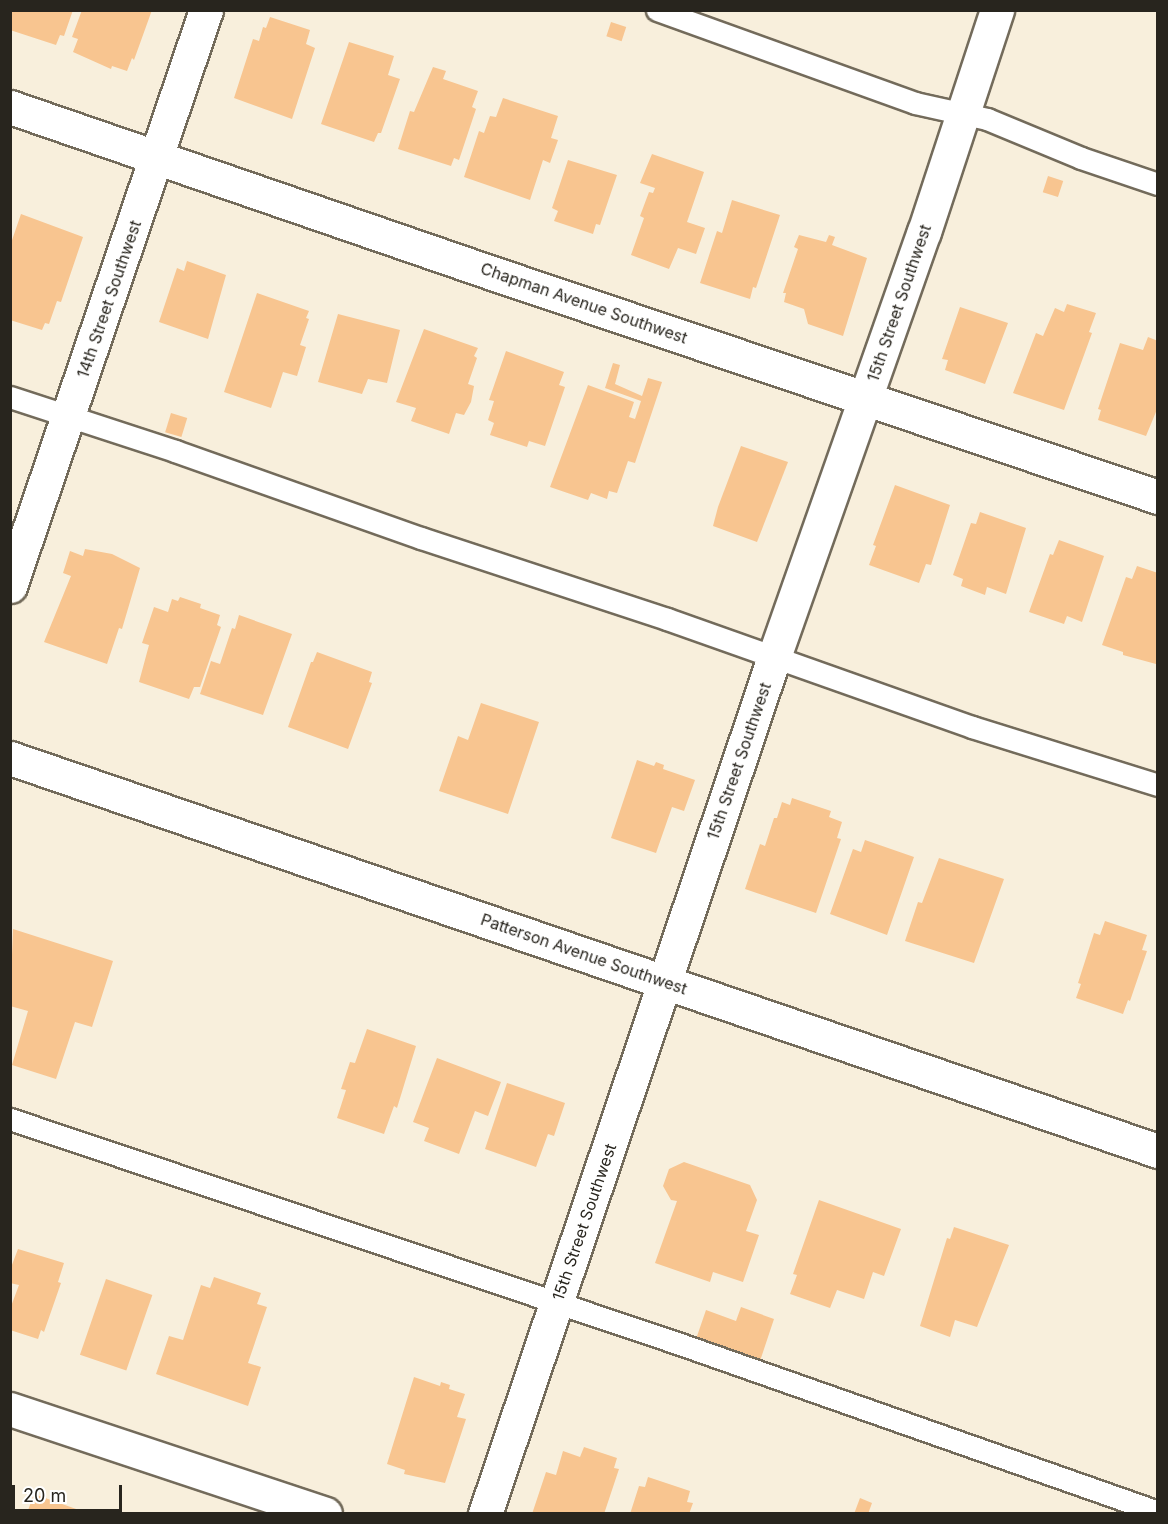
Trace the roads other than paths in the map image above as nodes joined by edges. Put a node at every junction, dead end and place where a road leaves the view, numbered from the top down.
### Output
1 (206, 10) edge
2 (657, 10) edge
3 (997, 10) edge
4 (10, 107) edge
5 (964, 112) junction
6 (158, 156) junction
7 (1158, 184) edge
8 (10, 397) edge
9 (865, 398) junction
10 (69, 416) junction
11 (1158, 497) edge
12 (10, 586) edge
13 (774, 657) junction
14 (10, 758) edge
15 (1158, 785) edge
16 (664, 982) junction
17 (10, 1119) edge
18 (1158, 1151) edge
19 (556, 1305) junction
20 (10, 1409) edge
21 (1158, 1512) edge
22 (326, 1514) edge
23 (485, 1514) edge

1 - 6 street, 14th Street Southwest
2 - 5 lane
3 - 5 street, 15th Street Southwest
4 - 6 street, Chapman Avenue Southwest
5 - 7 lane
5 - 9 street, 15th Street Southwest
6 - 9 street, Chapman Avenue Southwest
6 - 10 street, 14th Street Southwest
8 - 10 lane
9 - 11 street, Chapman Avenue Southwest
9 - 13 street, 15th Street Southwest
10 - 12 street, 14th Street Southwest
10 - 13 lane
13 - 15 lane
13 - 16 street, 15th Street Southwest
14 - 16 street, Patterson Avenue Southwest
16 - 18 street, Patterson Avenue Southwest
16 - 19 street, 15th Street Southwest
17 - 19 lane
19 - 21 lane
19 - 23 street, 15th Street Southwest
20 - 22 street

